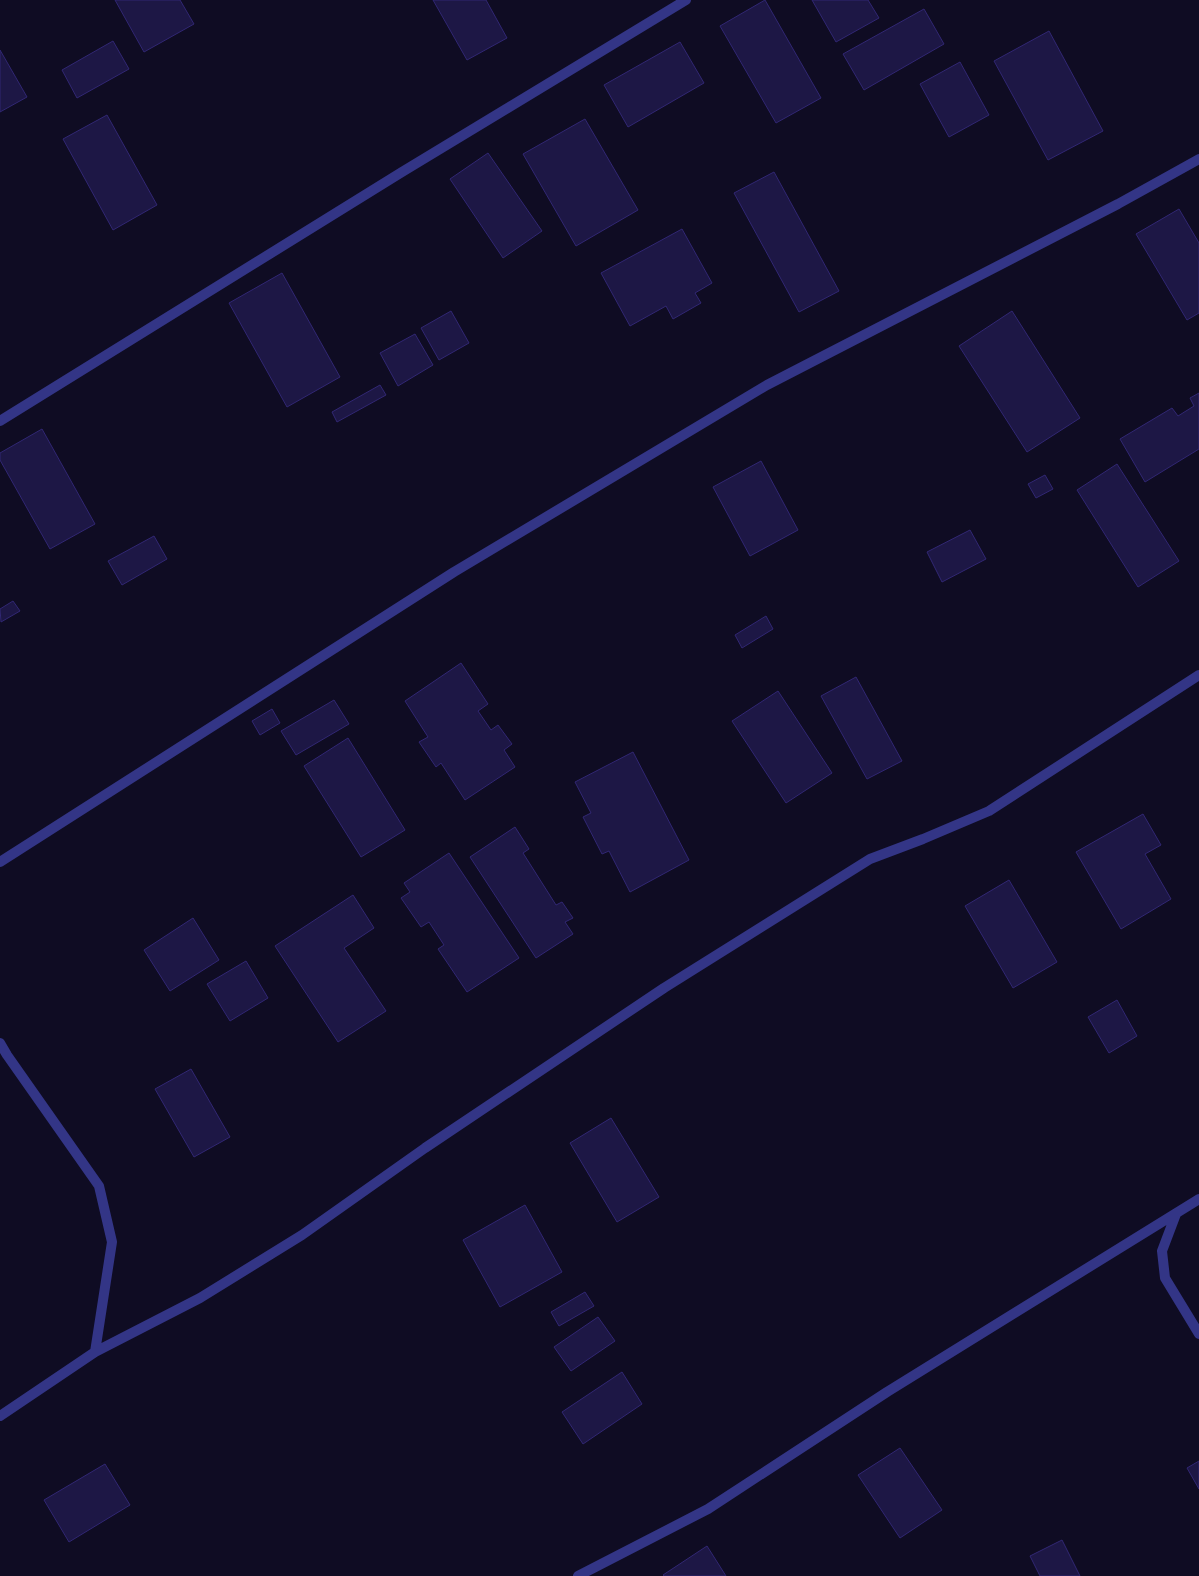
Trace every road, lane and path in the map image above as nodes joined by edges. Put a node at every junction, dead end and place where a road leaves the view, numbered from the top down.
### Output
1 (686, 0) edge
2 (1199, 159) edge
3 (0, 421) edge
4 (1199, 675) edge
5 (0, 862) edge
6 (0, 1043) edge
7 (1199, 1199) edge
8 (1176, 1214) junction
9 (1199, 1334) edge
10 (95, 1352) junction
11 (0, 1416) edge
12 (578, 1576) edge

1 - 3 street
2 - 5 street
4 - 10 street
6 - 10 street
7 - 8 street
8 - 9 street
8 - 12 street
10 - 11 street

